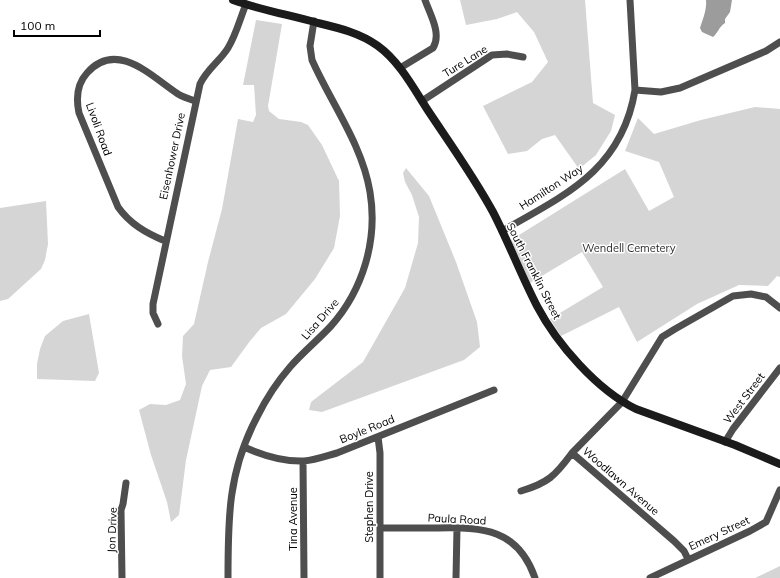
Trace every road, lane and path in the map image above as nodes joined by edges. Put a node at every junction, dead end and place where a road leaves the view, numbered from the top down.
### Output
1 (233, 0) edge
2 (425, 0) edge
3 (630, 0) edge
4 (246, 4) junction
5 (314, 21) junction
6 (780, 42) edge
7 (523, 57) dead end
8 (400, 68) junction
9 (635, 90) junction
10 (195, 101) junction
11 (422, 101) junction
12 (502, 231) junction
13 (166, 241) junction
14 (780, 308) edge
15 (158, 324) dead end
16 (780, 368) edge
17 (494, 390) dead end
18 (622, 402) junction
19 (378, 437) junction
20 (725, 442) junction
21 (244, 447) junction
22 (572, 454) junction
23 (303, 461) junction
24 (780, 464) edge
25 (126, 483) dead end
26 (780, 490) edge
27 (521, 491) dead end
28 (380, 528) junction
29 (456, 528) junction
30 (688, 559) junction
31 (122, 578) edge
32 (228, 578) edge
33 (304, 578) edge
34 (380, 578) edge
35 (456, 578) edge
36 (535, 578) edge
37 (650, 578) edge

1 - 4 main road, South Franklin Street
2 - 8 street
3 - 9 street, Hamilton Way
4 - 5 main road, South Franklin Street
4 - 10 street, Eisenhower Drive
5 - 8 main road, South Franklin Street
5 - 21 street, Lisa Drive
6 - 9 street
7 - 11 street, Ture Lane
8 - 11 main road, South Franklin Street
9 - 12 street, Hamilton Way
10 - 13 street, Eisenhower Drive
10 - 13 street, Livoli Road
11 - 12 main road, South Franklin Street
12 - 18 main road, South Franklin Street
13 - 15 street, Eisenhower Drive
14 - 18 street, Woodlawn Avenue
16 - 20 street, West Street
17 - 19 street, Boyle Road
18 - 20 main road, South Franklin Street
18 - 22 street, Woodlawn Avenue
19 - 23 street, Boyle Road
19 - 28 street, Stephen Drive
20 - 24 main road, South Franklin Street
21 - 23 street, Boyle Road
21 - 32 street, Lisa Drive
22 - 27 street
22 - 30 street, Woodlawn Avenue
23 - 33 street, Tina Avenue
25 - 31 street, Jon Drive
26 - 30 street, Emery Street
28 - 29 street, Paula Road
28 - 34 street, Stephen Drive
29 - 35 street
29 - 36 street, Paula Road
30 - 37 street, Emery Street

